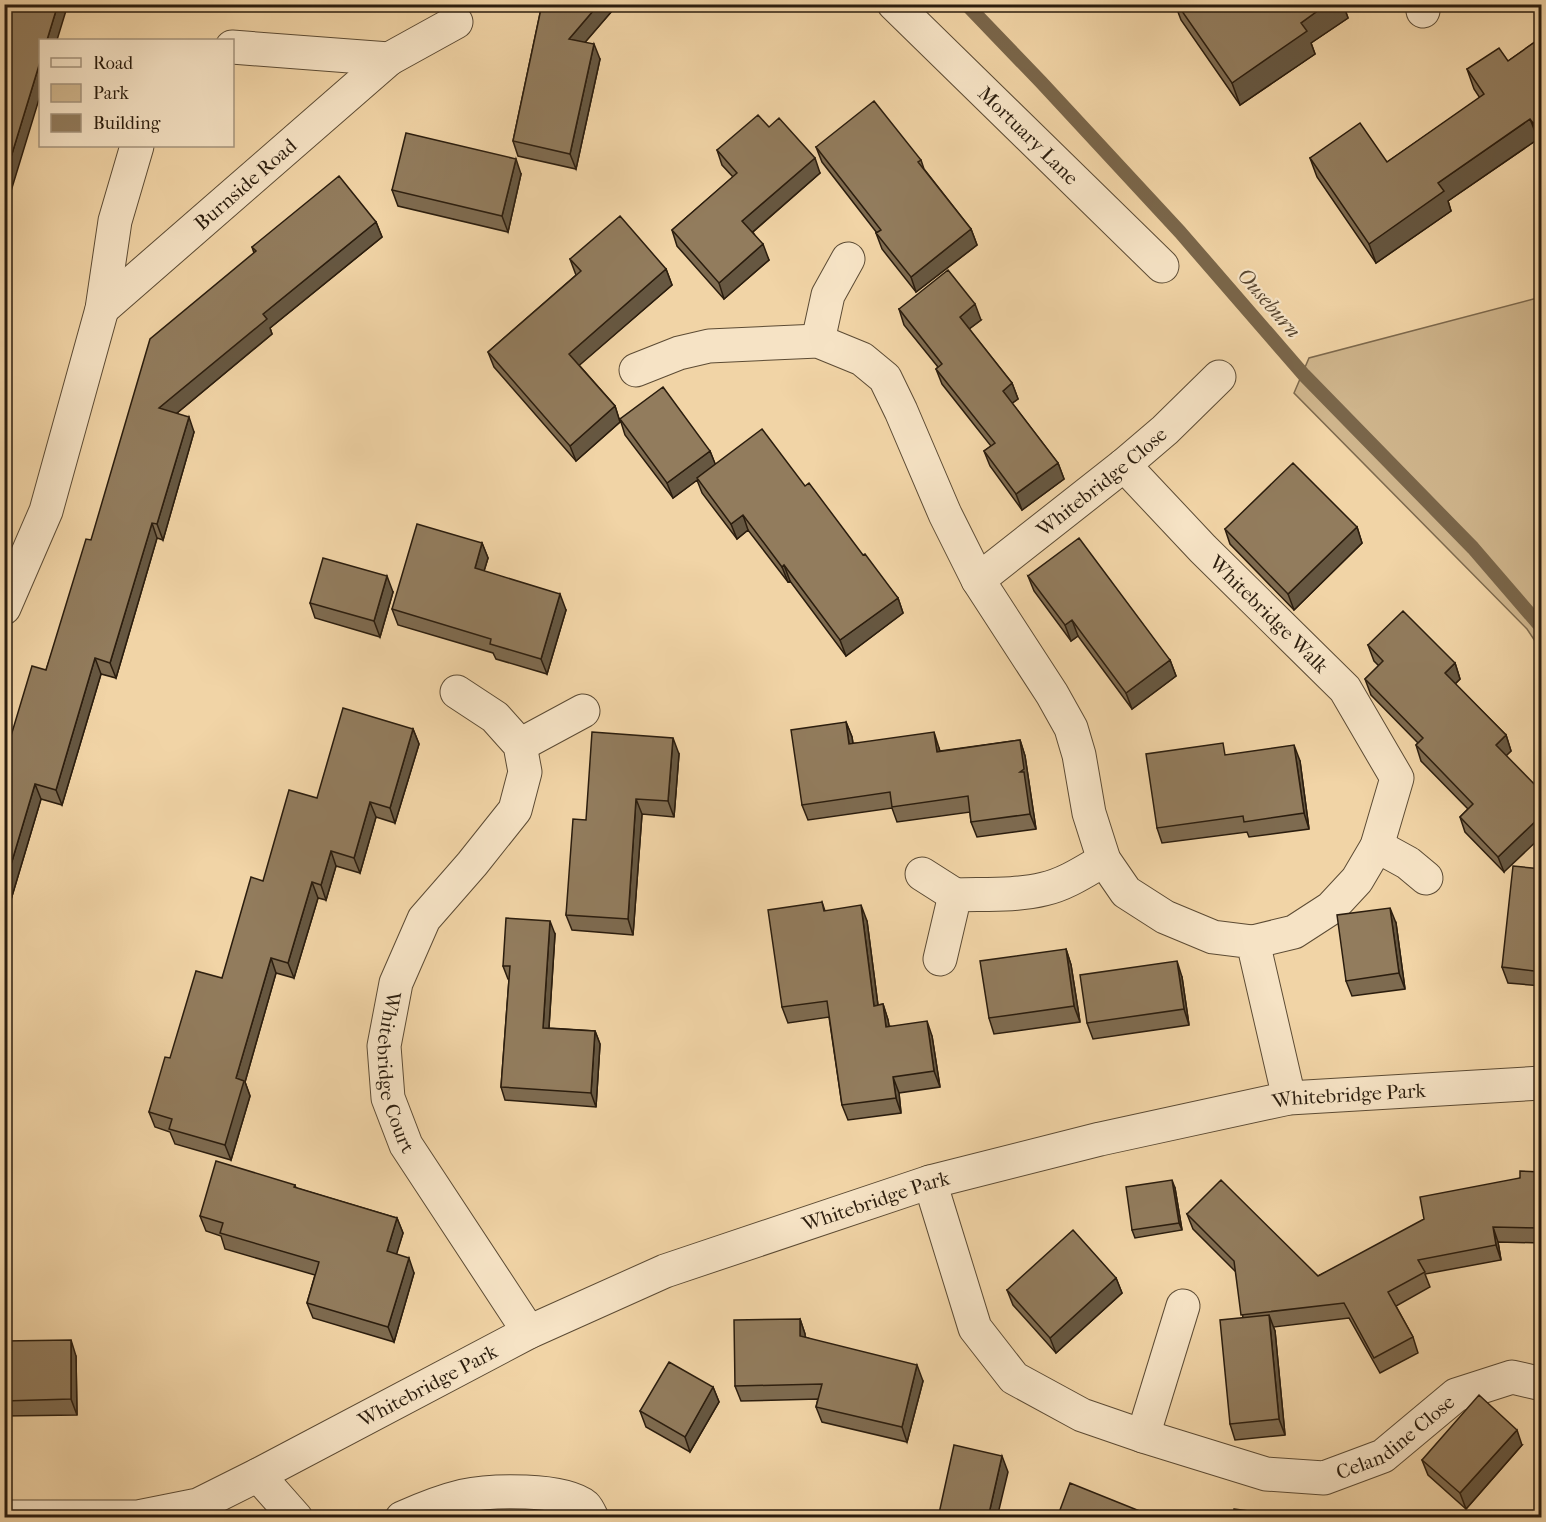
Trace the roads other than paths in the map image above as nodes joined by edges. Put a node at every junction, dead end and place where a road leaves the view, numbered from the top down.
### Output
1 (894, 4) edge
2 (456, 22) dead end
3 (234, 47) edge
4 (390, 59) junction
5 (137, 147) edge
6 (848, 259) dead end
7 (1162, 266) dead end
8 (102, 309) junction
9 (818, 341) junction
10 (636, 370) dead end
11 (1219, 377) dead end
12 (1124, 465) junction
13 (978, 580) junction
14 (4, 608) edge
15 (457, 692) dead end
16 (584, 711) dead end
17 (520, 745) junction
18 (1377, 846) junction
19 (1104, 860) junction
20 (921, 874) dead end
21 (1426, 878) dead end
22 (955, 895) junction
23 (1252, 942) junction
24 (940, 959) dead end
25 (1542, 1083) edge
26 (1289, 1098) junction
27 (930, 1182) junction
28 (1183, 1306) dead end
29 (529, 1332) junction
30 (1542, 1384) edge
31 (1143, 1436) junction
32 (258, 1475) junction
33 (4, 1517) edge
34 (296, 1518) edge
35 (402, 1518) edge
36 (592, 1518) edge

1 - 7 street, Mortuary Lane
2 - 4 street, Burnside Road
3 - 4 street
4 - 8 street, Burnside Road
5 - 8 street
6 - 9 street
8 - 14 street
9 - 10 street
9 - 13 street
11 - 12 street, Whitebridge Close
12 - 13 street, Whitebridge Close
12 - 18 street, Whitebridge Walk
13 - 19 street
15 - 17 street
16 - 17 street
17 - 29 street, Whitebridge Court
18 - 21 street
18 - 23 street
19 - 22 street
19 - 23 street
20 - 22 street
22 - 24 street
23 - 26 street
25 - 26 street, Whitebridge Park
26 - 27 street, Whitebridge Park
27 - 29 street, Whitebridge Park
27 - 31 street, Celandine Close
28 - 31 street
29 - 32 street, Whitebridge Park
30 - 31 street, Celandine Close
32 - 33 street, Whitebridge Park
32 - 34 street
35 - 36 street

